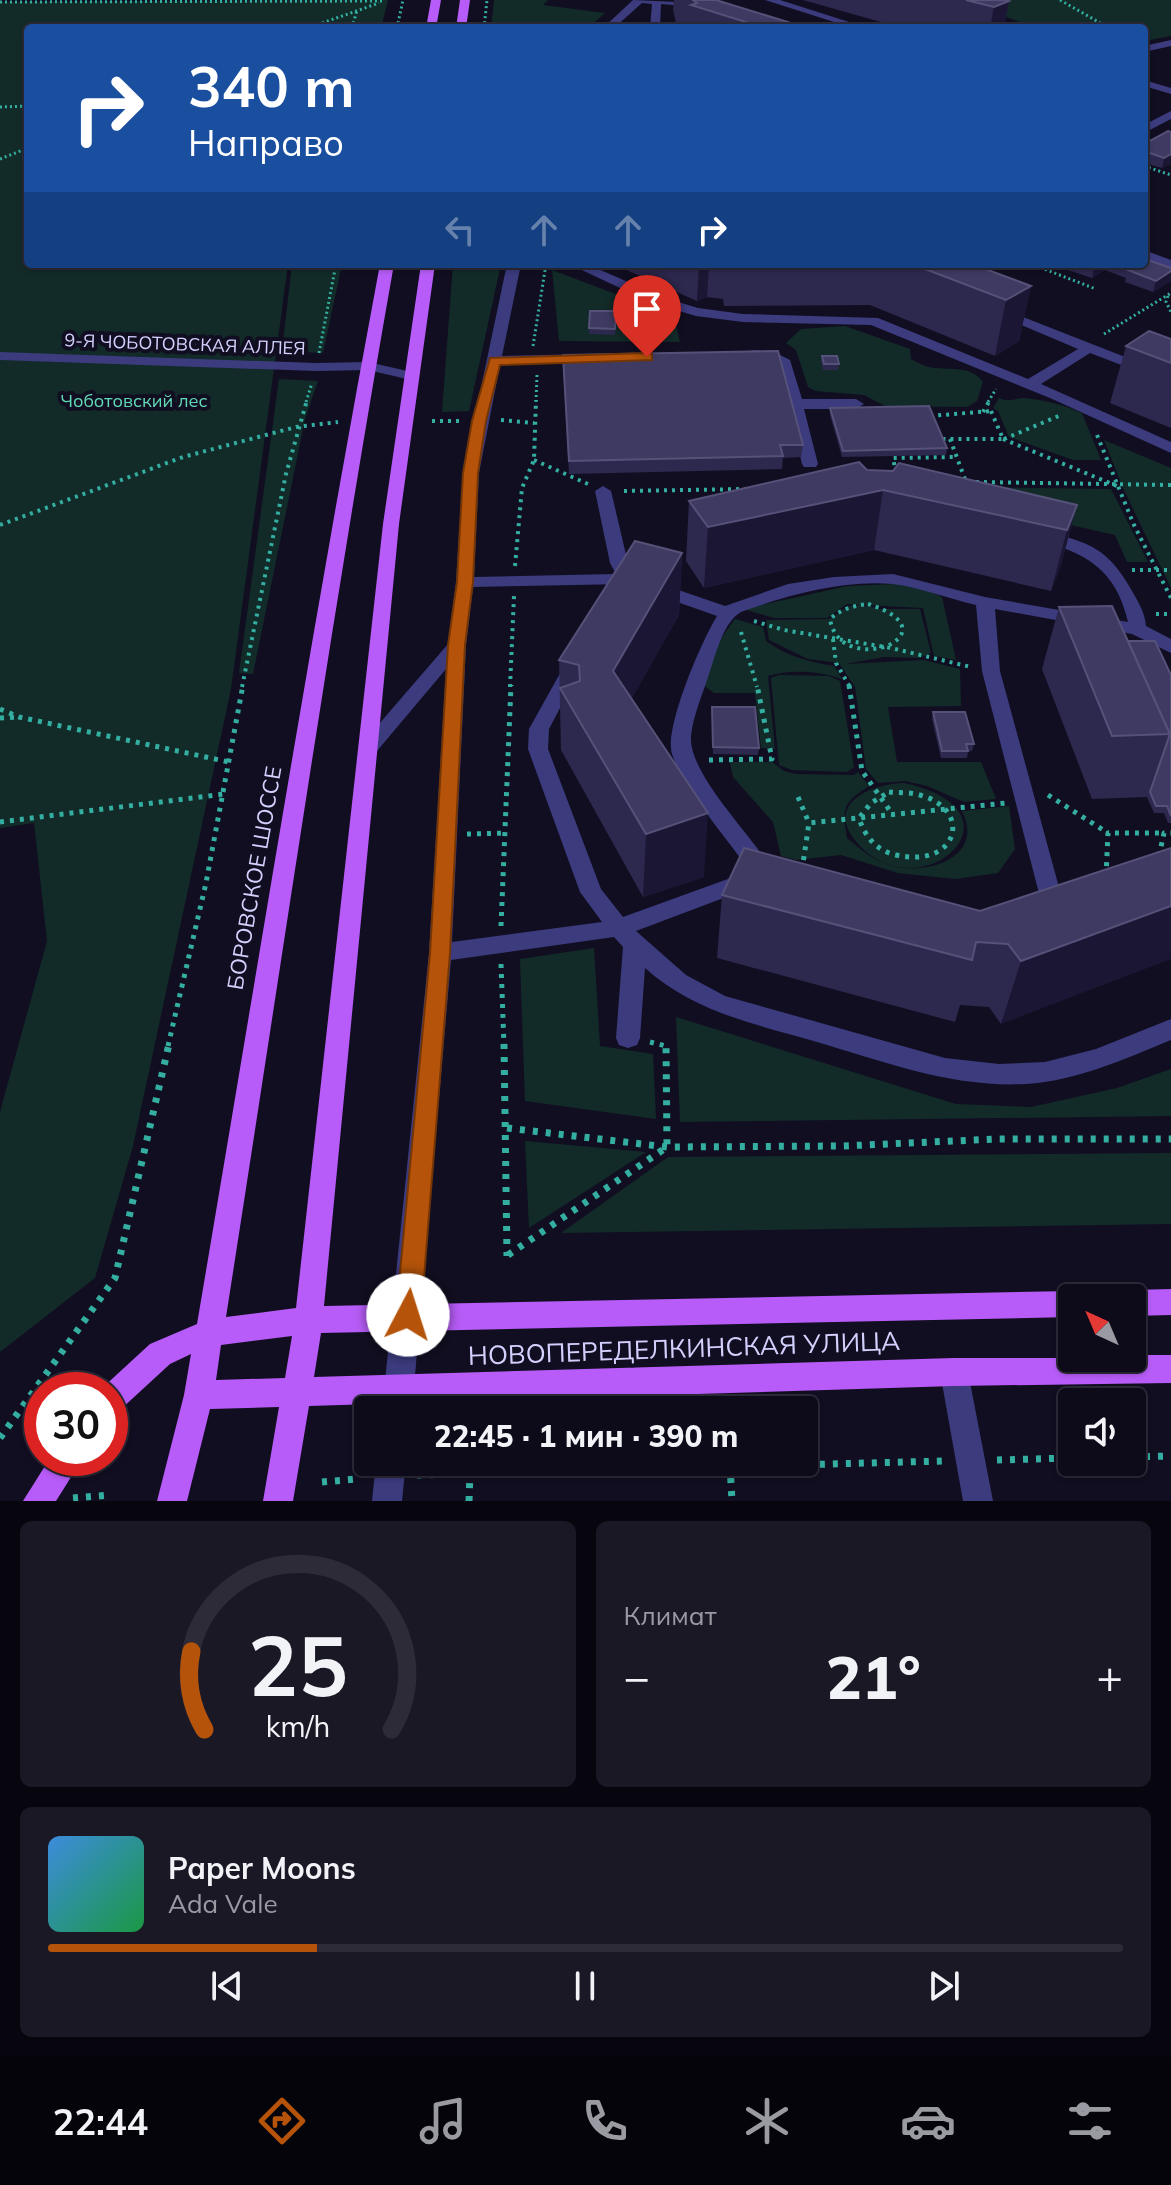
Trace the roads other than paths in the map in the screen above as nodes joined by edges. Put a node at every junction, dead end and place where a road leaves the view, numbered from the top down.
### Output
1 (436, 0) edge
2 (465, 0) edge
3 (640, 0) edge
4 (770, 0) edge
5 (657, 1) edge
6 (432, 24) edge
7 (462, 24) edge
8 (613, 24) edge
9 (655, 24) edge
10 (726, 24) edge
11 (850, 24) edge
12 (1171, 43) edge
13 (1148, 48) edge
14 (1148, 84) edge
15 (1171, 91) edge
16 (1171, 114) edge
17 (1148, 127) edge
18 (1148, 130) edge
19 (1167, 137) edge
20 (1148, 255) edge
21 (1171, 264) edge
22 (386, 268) edge
23 (427, 268) edge
24 (513, 268) edge
25 (586, 268) edge
26 (979, 305) edge
27 (1089, 348) junction
28 (745, 354) edge
29 (0, 356) edge
30 (610, 358) edge
31 (494, 361) junction
32 (368, 366) junction
33 (411, 376) junction
34 (1171, 380) edge
35 (1029, 385) junction
36 (796, 404) junction
37 (856, 404) edge
38 (1171, 448) edge
39 (810, 464) dead end
40 (603, 491) road end
41 (1028, 533) edge
42 (654, 566) edge
43 (628, 579) junction
44 (465, 582) junction
45 (985, 602) junction
46 (612, 604) edge
47 (727, 613) junction
48 (1143, 621) junction
49 (457, 645) junction
50 (1171, 647) edge
51 (579, 655) edge
52 (370, 746) junction
53 (764, 874) junction
54 (799, 886) edge
55 (1105, 888) edge
56 (627, 936) junction
57 (440, 953) junction
58 (1171, 1029) edge
59 (628, 1038) road end
60 (1171, 1302) edge
61 (1146, 1303) edge
62 (1058, 1304) edge
63 (408, 1315) junction
64 (309, 1320) junction
65 (208, 1333) junction
66 (1171, 1369) edge
67 (954, 1372) junction
68 (128, 1383) edge
69 (298, 1390) junction
70 (199, 1395) junction
71 (365, 1396) edge
72 (399, 1396) edge
73 (461, 1396) edge
74 (55, 1476) edge
75 (398, 1476) edge
76 (38, 1501) edge
77 (172, 1501) edge
78 (278, 1501) edge
79 (387, 1501) edge
80 (978, 1501) edge

1 - 6 main road
2 - 7 main road
3 - 5 street
3 - 8 street
4 - 11 street
5 - 9 street
5 - 10 street
12 - 13 street
14 - 15 street
16 - 17 street
18 - 19 street
20 - 21 street
22 - 32 main road, БОРОВСКОЕ ШОССЕ
23 - 33 main road
24 - 31 street
25 - 35 street
26 - 27 street
27 - 34 street
27 - 35 street
28 - 36 street
29 - 32 street, 9-Я ЧОБОТОВСКАЯ АЛЛЕЯ
30 - 31 street
31 - 44 street
32 - 33 street, 9-Я ЧОБОТОВСКАЯ АЛЛЕЯ
32 - 65 main road, БОРОВСКОЕ ШОССЕ
33 - 52 main road
35 - 38 street
36 - 37 street
36 - 39 street
40 - 43 street
41 - 48 street
42 - 43 street
43 - 44 street
43 - 46 street
43 - 47 street
44 - 49 street
45 - 47 street
45 - 48 street
45 - 55 street
47 - 53 street
48 - 50 street
49 - 52 street
49 - 57 street
51 - 56 street
52 - 64 main road
53 - 54 street
53 - 56 street
56 - 57 street
56 - 58 street
56 - 59 street
57 - 63 street
60 - 61 main road
62 - 63 main road, НОВОПЕРЕДЕЛКИНСКАЯ УЛИЦА
63 - 64 main road, НОВОПЕРЕДЕЛКИНСКАЯ УЛИЦА
63 - 72 street
64 - 65 main road, НОВОПЕРЕДЕЛКИНСКАЯ УЛИЦА
64 - 69 main road
65 - 68 main road, НОВОПЕРЕДЕЛКИНСКАЯ УЛИЦА
65 - 70 main road, БОРОВСКОЕ ШОССЕ
66 - 67 main road, НОВОПЕРЕДЕЛКИНСКАЯ УЛИЦА
67 - 73 main road, НОВОПЕРЕДЕЛКИНСКАЯ УЛИЦА
67 - 80 street
69 - 70 main road, НОВОПЕРЕДЕЛКИНСКАЯ УЛИЦА
69 - 71 main road, НОВОПЕРЕДЕЛКИНСКАЯ УЛИЦА
69 - 78 main road
70 - 77 main road, БОРОВСКОЕ ШОССЕ
74 - 76 main road
75 - 79 street

